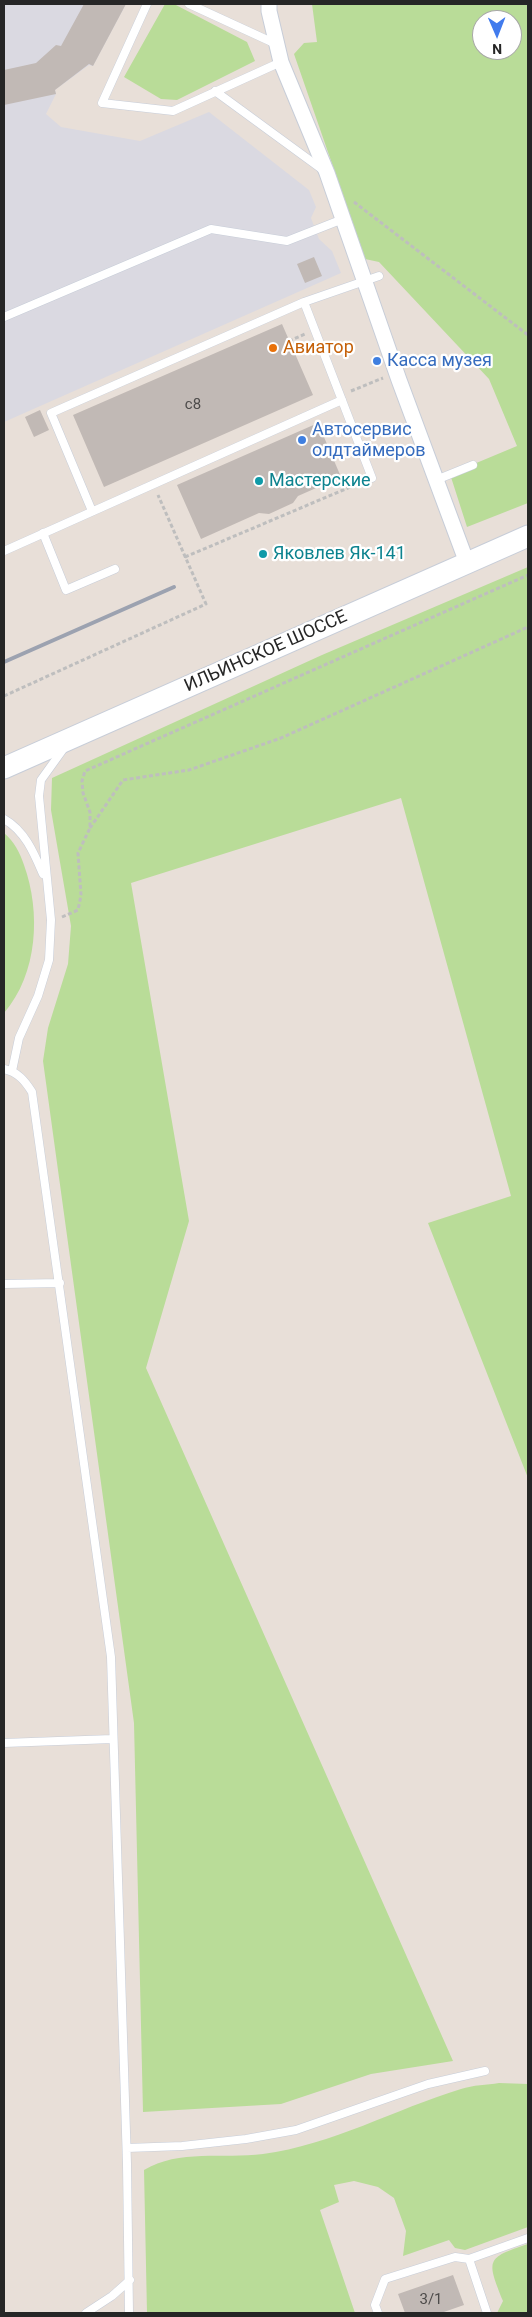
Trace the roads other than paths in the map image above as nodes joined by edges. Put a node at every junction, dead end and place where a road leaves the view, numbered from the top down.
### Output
1 (147, 4) edge
2 (189, 4) edge
3 (269, 4) edge
4 (276, 44) junction
5 (281, 62) junction
6 (215, 91) junction
7 (327, 173) junction
8 (343, 219) junction
9 (379, 276) dead end
10 (365, 282) junction
11 (304, 302) junction
12 (4, 318) edge
13 (340, 398) junction
14 (473, 464) dead end
15 (372, 478) road end
16 (436, 480) junction
17 (92, 511) junction
18 (43, 533) junction
19 (528, 536) edge
20 (4, 551) edge
21 (467, 563) junction
22 (115, 569) dead end
23 (72, 738) junction
24 (4, 768) edge
25 (4, 820) edge
26 (46, 880) junction
27 (8, 1070) edge
28 (60, 1283) junction
29 (4, 1284) edge
30 (112, 1740) junction
31 (4, 1743) edge
32 (485, 2071) dead end
33 (127, 2148) junction
34 (528, 2238) edge
35 (469, 2259) junction
36 (130, 2280) junction
37 (86, 2313) edge
38 (128, 2313) edge
39 (378, 2313) edge
40 (487, 2313) edge

1 - 6 lane
2 - 4 lane
3 - 4 street
4 - 5 street
5 - 6 lane
5 - 7 street
6 - 7 lane
7 - 8 street
8 - 10 street
8 - 12 lane
9 - 10 lane
10 - 11 lane
10 - 16 street
11 - 13 lane
11 - 17 lane
13 - 15 lane
13 - 17 lane
14 - 16 lane
16 - 21 street
17 - 18 lane
18 - 20 lane
18 - 22 lane
19 - 21 main road, ИЛЬИНСКОЕ ШОССЕ
21 - 23 main road, ИЛЬИНСКОЕ ШОССЕ
23 - 24 main road, ИЛЬИНСКОЕ ШОССЕ
23 - 26 lane
25 - 26 lane
26 - 27 lane
27 - 28 lane
28 - 29 lane
28 - 30 lane
30 - 31 lane
30 - 33 lane
32 - 33 lane
33 - 36 lane
34 - 35 lane
35 - 39 lane
35 - 40 lane
36 - 37 lane
36 - 38 lane

